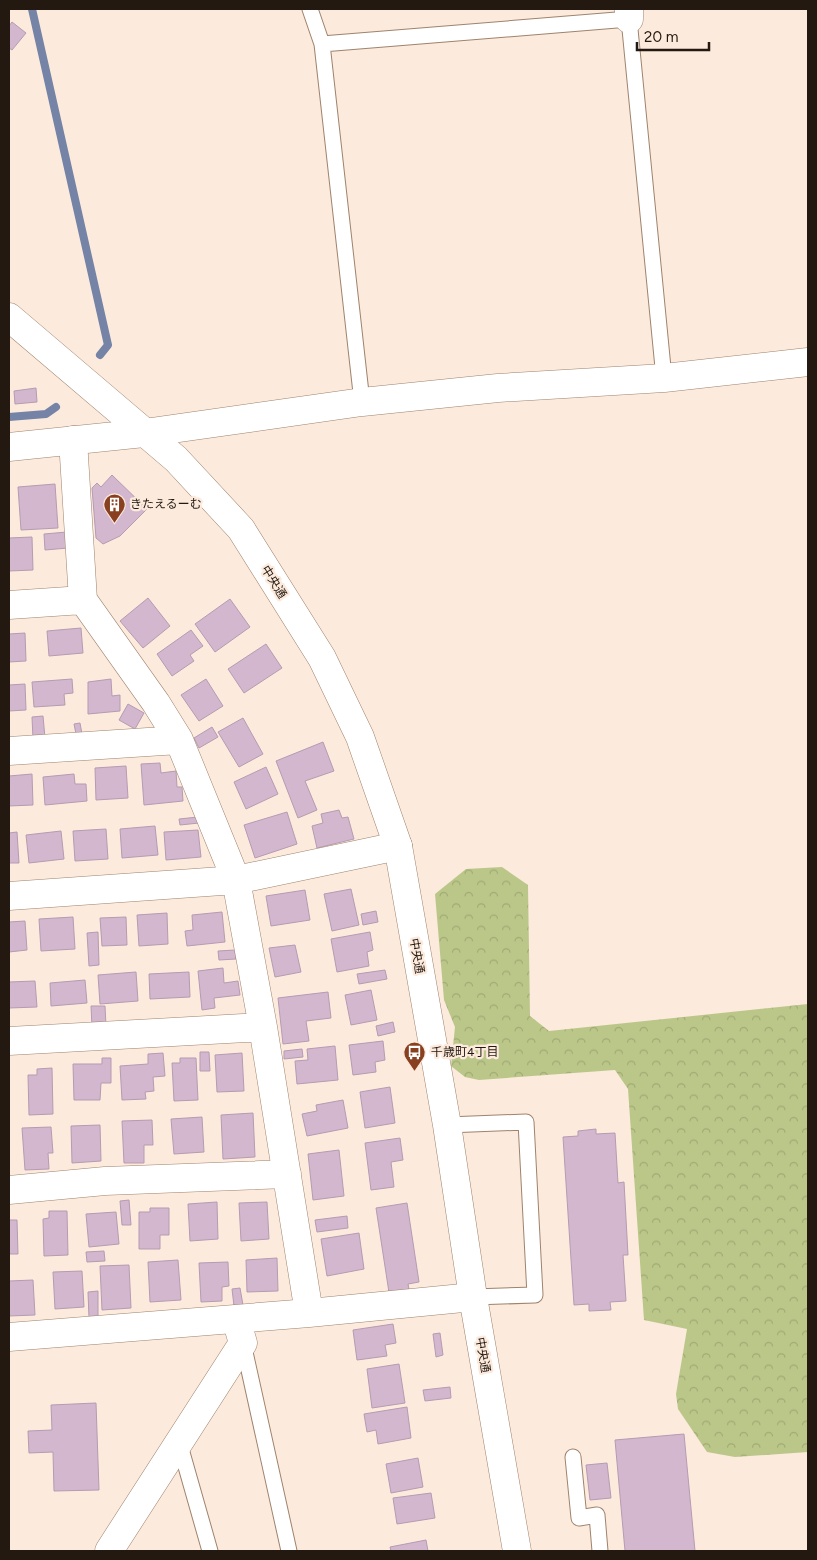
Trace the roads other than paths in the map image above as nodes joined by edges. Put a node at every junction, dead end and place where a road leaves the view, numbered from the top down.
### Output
1 (310, 9) edge
2 (629, 14) edge
3 (322, 44) junction
4 (9, 317) edge
5 (808, 362) edge
6 (664, 378) junction
7 (362, 402) junction
8 (144, 432) junction
9 (73, 440) junction
10 (9, 446) edge
11 (83, 600) junction
12 (9, 604) edge
13 (179, 740) junction
14 (9, 751) edge
15 (398, 846) junction
16 (236, 880) junction
17 (9, 896) edge
18 (263, 1027) junction
19 (9, 1042) edge
20 (447, 1125) junction
21 (287, 1174) junction
22 (9, 1190) edge
23 (473, 1297) junction
24 (309, 1313) junction
25 (240, 1331) junction
26 (9, 1337) edge
27 (179, 1442) junction
28 (573, 1457) dead end
29 (109, 1551) edge
30 (210, 1551) edge
31 (289, 1551) edge
32 (517, 1551) edge
33 (600, 1551) edge

1 - 3 lane
2 - 3 lane
2 - 6 lane
3 - 7 lane
4 - 8 street, 中央通
5 - 6 street
6 - 7 street
7 - 8 street
8 - 9 street
8 - 15 street, 中央通
9 - 10 street
9 - 11 street
11 - 12 street
11 - 13 street
13 - 14 street
13 - 16 street
15 - 16 street
15 - 20 street, 中央通
16 - 17 street
16 - 18 street
18 - 19 street
18 - 21 street
20 - 23 street, 中央通
20 - 23 lane
21 - 22 street
21 - 24 street
23 - 24 street
23 - 32 street, 中央通
24 - 25 street
25 - 26 street
25 - 27 street
25 - 31 lane
27 - 29 street
27 - 30 lane
28 - 33 lane

